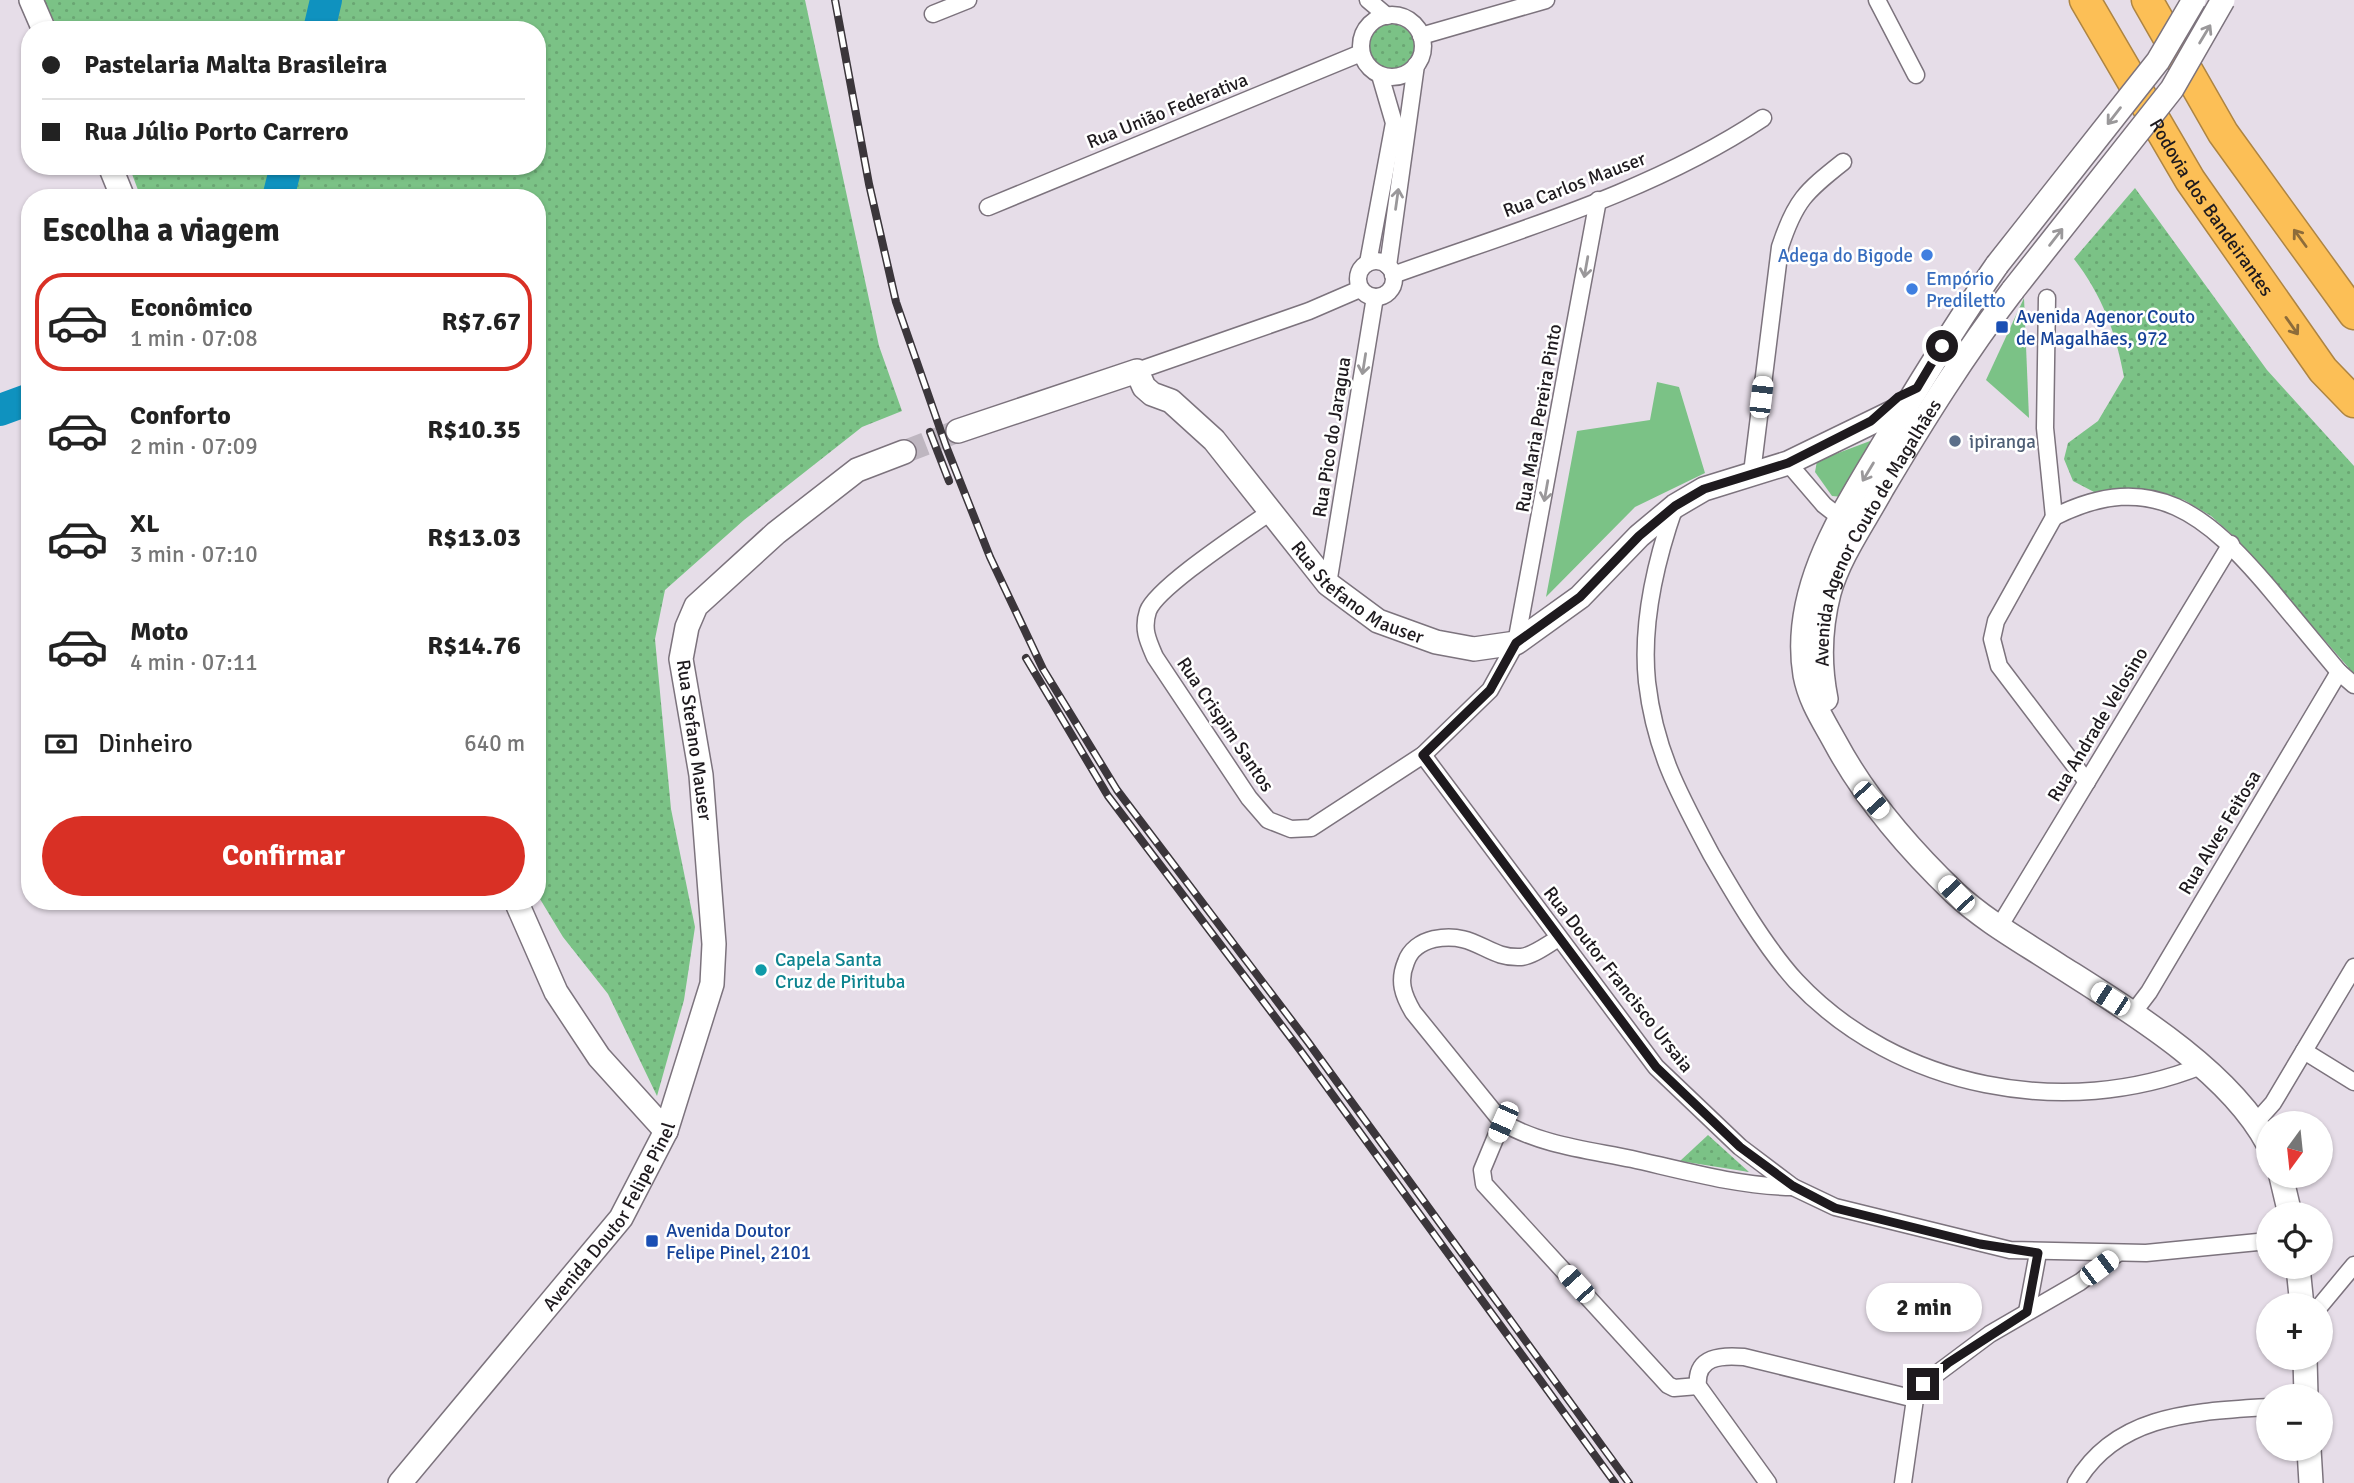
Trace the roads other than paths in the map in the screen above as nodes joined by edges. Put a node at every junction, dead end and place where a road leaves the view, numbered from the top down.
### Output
1 (31, 0) edge
2 (968, 0) edge
3 (1368, 0) edge
4 (1546, 0) edge
5 (1877, 0) edge
6 (2085, 0) edge
7 (2147, 0) edge
8 (2194, 0) edge
9 (2223, 0) edge
10 (933, 14) dead end
11 (1387, 16) junction
12 (40, 21) edge
13 (1421, 36) junction
14 (1362, 53) junction
15 (1416, 65) junction
16 (1380, 75) junction
17 (1916, 75) dead end
18 (1763, 118) dead end
19 (1843, 162) dead end
20 (1598, 200) junction
21 (988, 207) dead end
22 (1368, 263) junction
23 (1391, 271) junction
24 (1367, 293) junction
25 (2047, 298) dead end
26 (2354, 314) edge
27 (1138, 371) junction
28 (1917, 388) junction
29 (2354, 402) edge
30 (1912, 417) junction
31 (1871, 421) junction
32 (958, 431) tunnel mouth
33 (904, 452) tunnel mouth
34 (1788, 463) junction
35 (1752, 472) junction
36 (1675, 506) junction
37 (1270, 512) junction
38 (2054, 517) junction
39 (1849, 525) junction
40 (2231, 544) junction
41 (1328, 584) junction
42 (1516, 643) junction
43 (2339, 672) junction
44 (2354, 685) edge
45 (1423, 755) junction
46 (2087, 782) junction
47 (520, 910) edge
48 (2000, 927) junction
49 (1559, 938) junction
50 (2354, 967) edge
51 (2133, 1013) junction
52 (2304, 1051) junction
53 (2201, 1066) junction
54 (2354, 1082) edge
55 (2265, 1111) edge
56 (1503, 1122) junction
57 (2256, 1122) edge
58 (666, 1131) junction
59 (1793, 1186) junction
60 (2256, 1242) edge
61 (2038, 1253) junction
62 (2118, 1253) junction
63 (2354, 1265) edge
64 (2331, 1293) edge
65 (2027, 1312) junction
66 (1698, 1386) junction
67 (1915, 1399) junction
68 (2256, 1407) edge
69 (2310, 1461) edge
70 (400, 1483) edge
71 (1768, 1483) edge
72 (1903, 1483) edge
73 (2076, 1483) edge
74 (2311, 1483) edge

1 - 12 street
2 - 10 street
3 - 11 street
4 - 13 street
5 - 17 street
6 -> 29 highway, Rodovia dos Bandeirantes
26 -> 7 highway
8 -> 28 street, Avenida Agenor Couto de Magalhães, bridge
30 -> 9 street, Avenida Agenor Couto de Magalhães, bridge
11 - 13 street
11 - 14 street
13 - 15 street
14 - 16 street
14 - 21 street, Rua União Federativa
15 - 16 street
23 -> 15 street
16 - 22 street
18 - 20 street, Rua Carlos Mauser
19 - 35 street
20 - 23 street, Rua Carlos Mauser
20 -> 42 street, Rua Maria Pereira Pinto
22 - 23 street
22 - 24 street
23 - 24 street
24 - 27 street
24 -> 41 street, Rua Pico do Jaragua
25 - 38 street
27 - 32 street
27 - 37 street, Rua Stefano Mauser
28 - 30 street, Avenida Agenor Couto de Magalhães
28 - 31 street, Rua Stefano Mauser
30 - 31 street, Rua Stefano Mauser
30 - 39 street, Avenida Agenor Couto de Magalhães
31 - 34 street, Rua Stefano Mauser
33 - 58 street, Rua Stefano Mauser
34 - 35 street, Rua Stefano Mauser
34 - 39 street
35 - 36 street, Rua Stefano Mauser
36 - 42 street, Rua Stefano Mauser
36 - 53 street
37 - 41 street, Rua Stefano Mauser
37 - 45 street, Rua Crispim Santos
38 - 40 street
38 - 46 street
39 - 48 street, Avenida Agenor Couto de Magalhães
40 - 43 street
40 - 46 street, Rua Andrade Velosino
41 - 42 street, Rua Stefano Mauser
42 - 45 street, Rua Crispim Santos
43 - 44 street
43 - 51 street, Rua Alves Feitosa
45 - 49 street, Rua Doutor Francisco Ursaia
46 - 48 street, Rua Andrade Velosino
47 - 58 street, Avenida Doutor Felipe Pinel
48 - 51 street, Avenida Agenor Couto de Magalhães
49 - 56 street
49 - 59 street, Rua Doutor Francisco Ursaia
50 - 52 street
51 - 53 street, Avenida Agenor Couto de Magalhães
52 - 54 street
52 - 55 street
53 - 57 street, Avenida Agenor Couto de Magalhães
56 - 59 street
56 - 66 street
58 - 70 street, Avenida Doutor Felipe Pinel
59 - 61 street, Rua Doutor Francisco Ursaia
60 - 62 street, Rua Doutor Francisco Ursaia
61 - 62 street, Rua Doutor Francisco Ursaia
61 - 65 street
62 - 65 street
63 - 64 street
65 - 67 street
66 - 67 street
66 - 71 street
67 - 72 street
68 - 73 street
69 - 74 street

